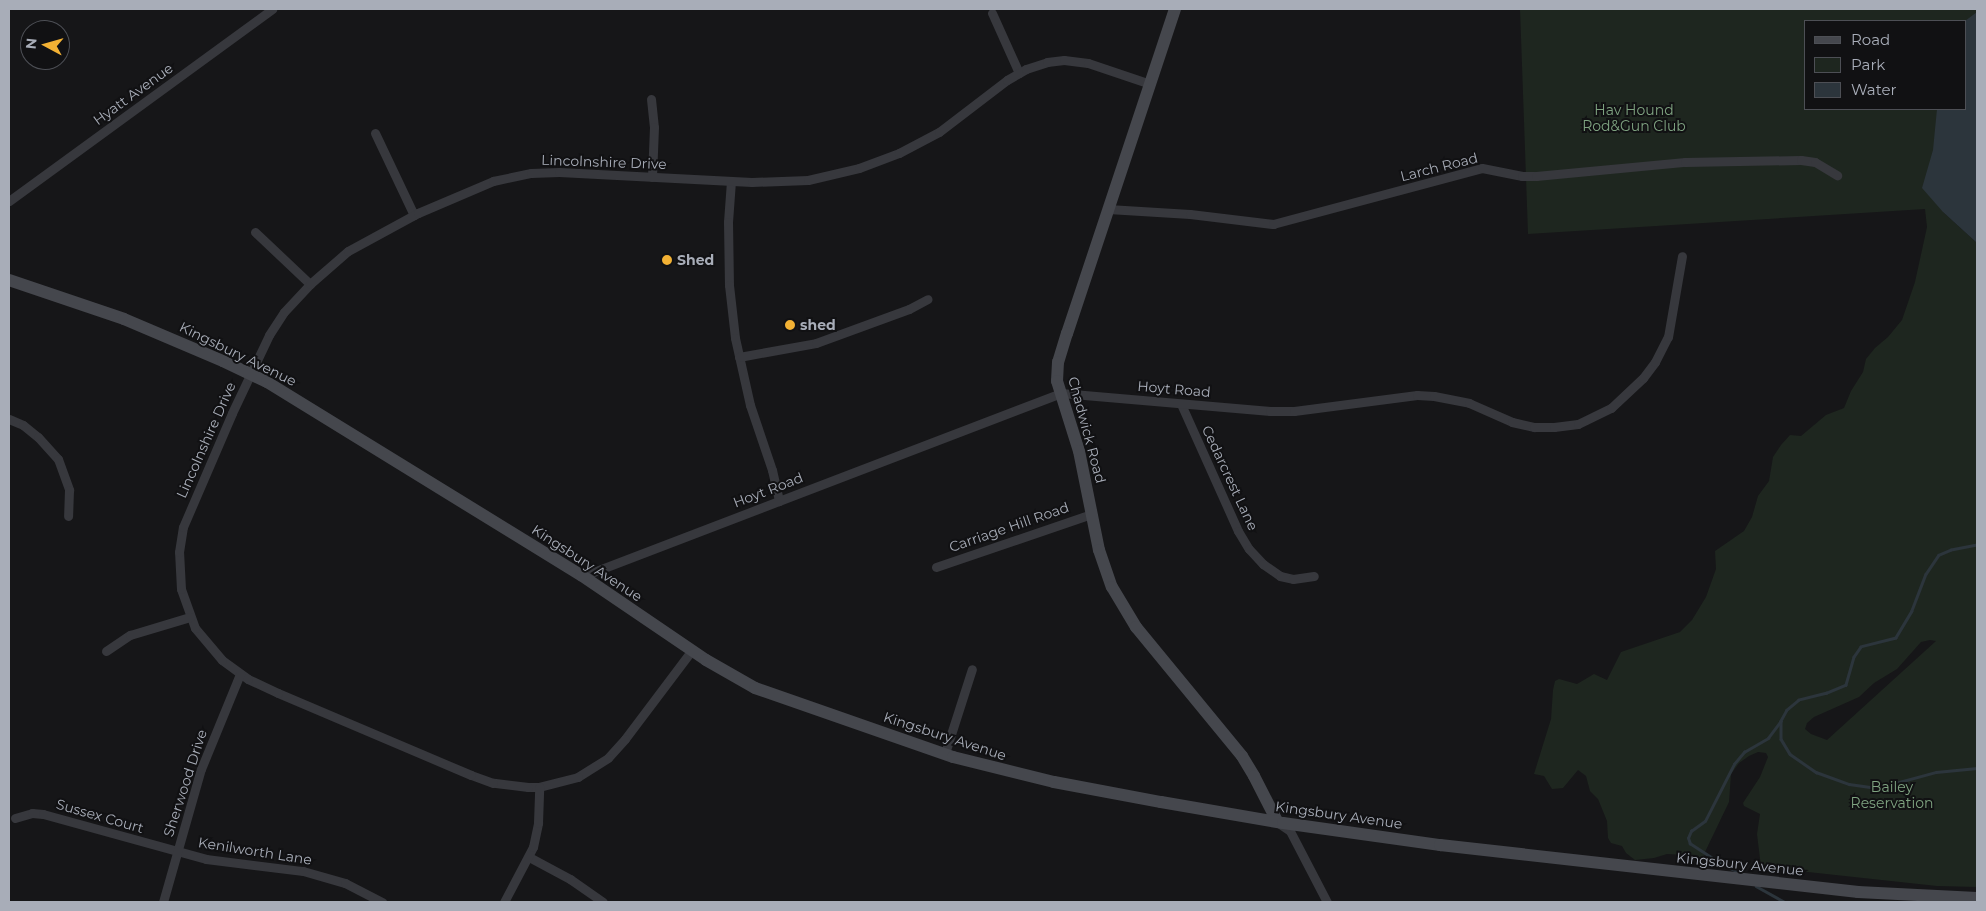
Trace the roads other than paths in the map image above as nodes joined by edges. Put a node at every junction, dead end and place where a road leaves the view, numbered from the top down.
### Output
1 (272, 9) edge
2 (1175, 9) edge
3 (992, 13) dead end
4 (1019, 73) junction
5 (1150, 84) junction
6 (651, 98) dead end
7 (375, 133) dead end
8 (652, 176) junction
9 (1838, 176) dead end
10 (731, 181) junction
11 (9, 201) edge
12 (1108, 209) junction
13 (414, 215) junction
14 (255, 232) dead end
15 (1682, 256) dead end
16 (9, 280) edge
17 (310, 284) junction
18 (928, 299) dead end
19 (739, 357) junction
20 (251, 374) junction
21 (1061, 393) junction
22 (1181, 404) junction
23 (9, 419) edge
24 (779, 501) junction
25 (1092, 514) junction
26 (68, 516) dead end
27 (936, 567) dead end
28 (583, 576) junction
29 (1314, 576) dead end
30 (190, 617) junction
31 (692, 650) junction
32 (106, 651) dead end
33 (972, 669) dead end
34 (240, 674) junction
35 (944, 754) junction
36 (539, 787) junction
37 (15, 818) dead end
38 (1277, 822) junction
39 (177, 852) junction
40 (529, 856) junction
41 (1977, 898) edge
42 (163, 902) edge
43 (382, 902) edge
44 (504, 902) edge
45 (604, 902) edge
46 (1327, 902) edge

1 - 11 street, Hyatt Avenue
2 - 5 main road, Chadwick Road
3 - 4 street
4 - 5 street, Lincolnshire Drive
4 - 10 street, Lincolnshire Drive
5 - 12 main road, Chadwick Road
6 - 8 street
7 - 13 street
8 - 10 street, Lincolnshire Drive
8 - 13 street, Lincolnshire Drive
9 - 12 street, Larch Road
10 - 19 street
12 - 21 main road, Chadwick Road
13 - 17 street, Lincolnshire Drive
14 - 17 street
15 - 22 street, Hoyt Road
16 - 20 main road, Kingsbury Avenue
17 - 20 street, Lincolnshire Drive
18 - 19 street
19 - 24 street
20 - 28 main road, Kingsbury Avenue
20 - 30 street, Lincolnshire Drive
21 - 22 street, Hoyt Road
21 - 24 street, Hoyt Road
21 - 25 main road, Chadwick Road
22 - 29 street, Cedarcrest Lane
23 - 26 street
24 - 28 street, Hoyt Road
25 - 27 street, Carriage Hill Road
25 - 38 main road, Chadwick Road
28 - 31 main road, Kingsbury Avenue
30 - 32 street
30 - 34 street, Lincolnshire Drive
31 - 35 main road, Kingsbury Avenue
31 - 36 street, Lincolnshire Drive
33 - 35 street
34 - 36 street, Lincolnshire Drive
34 - 39 street, Sherwood Drive
35 - 38 main road, Kingsbury Avenue
36 - 40 street
37 - 39 street, Sussex Court
38 - 41 main road, Kingsbury Avenue
38 - 46 street
39 - 42 street, Sherwood Drive
39 - 43 street, Kenilworth Lane
40 - 44 street
40 - 45 street

